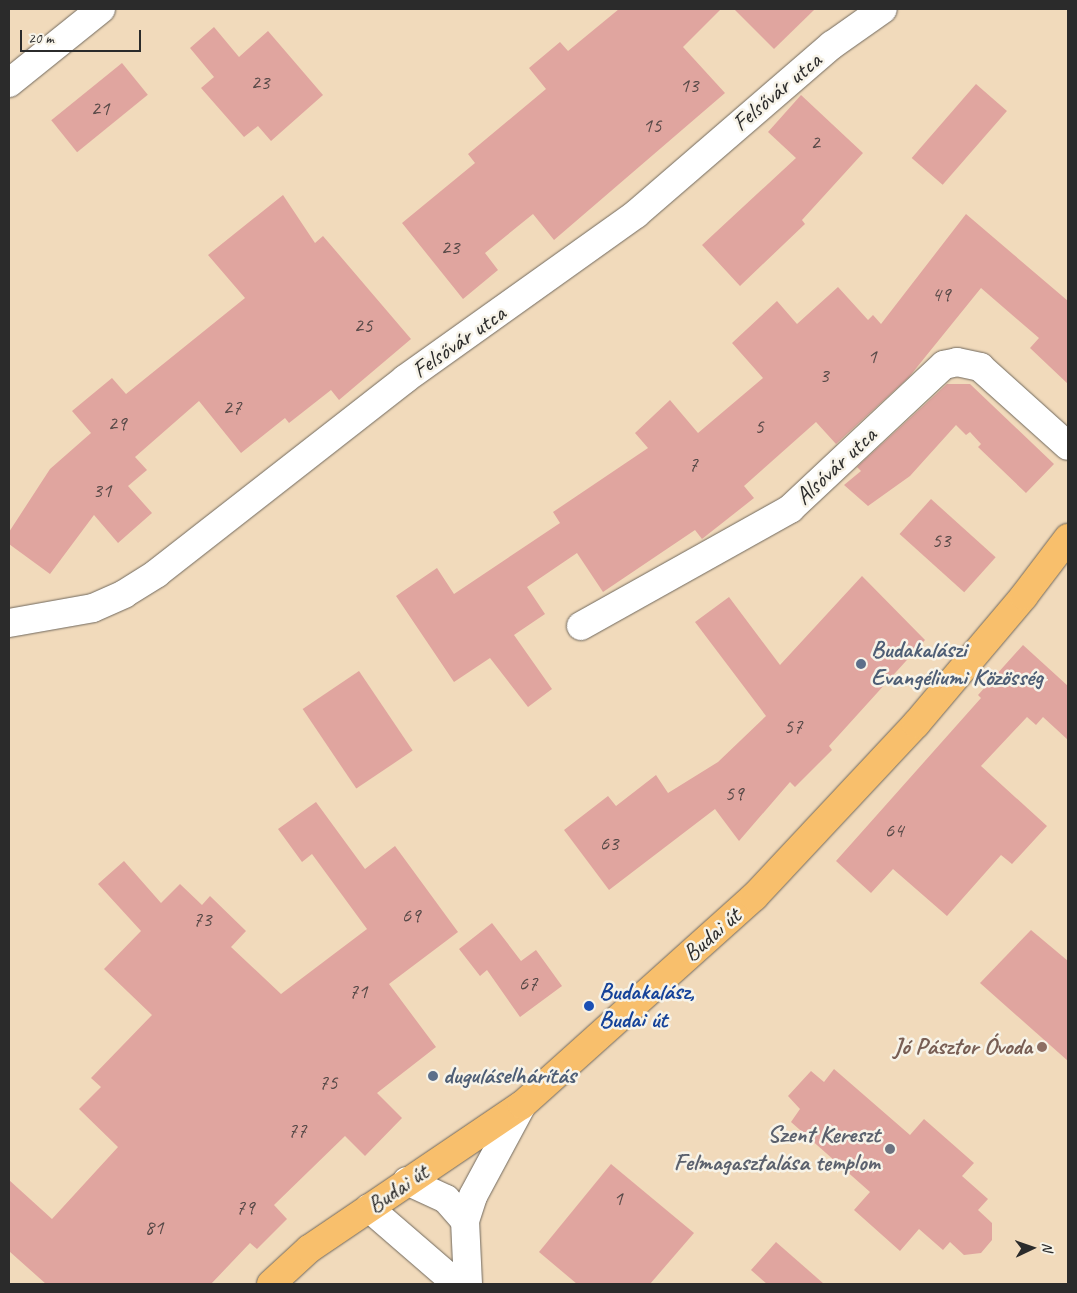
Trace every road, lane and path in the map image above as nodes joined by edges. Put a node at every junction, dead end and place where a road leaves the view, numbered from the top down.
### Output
1 (101, 9) edge
2 (882, 9) edge
3 (9, 83) edge
4 (1068, 446) edge
5 (1068, 538) edge
6 (9, 623) edge
7 (581, 626) dead end
8 (522, 1105) junction
9 (407, 1181) junction
10 (370, 1208) junction
11 (465, 1221) junction
12 (271, 1284) edge
13 (458, 1284) edge
14 (468, 1284) edge

1 - 3 street
2 - 6 street, Felsővár utca
4 - 7 street, Alsóvár utca
5 - 8 main road, Budai út
8 - 9 main road, Budai út
8 - 11 street
9 - 10 main road, Budai út
9 - 11 street
10 - 12 main road, Budai út
10 - 13 street
11 - 14 street

